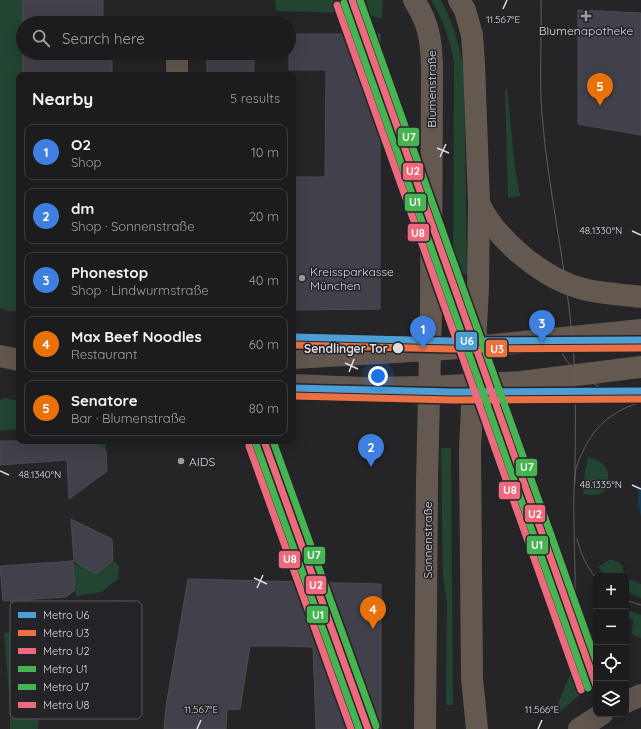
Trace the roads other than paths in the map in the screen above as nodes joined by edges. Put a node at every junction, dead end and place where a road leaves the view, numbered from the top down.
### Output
1 (414, 0) edge
2 (460, 0) edge
3 (177, 60) edge
4 (177, 72) edge
5 (479, 203) junction
6 (641, 297) edge
7 (641, 330) edge
8 (475, 347) junction
9 (430, 350) junction
10 (0, 356) edge
11 (296, 358) edge
12 (16, 359) edge
13 (641, 367) edge
14 (296, 385) edge
15 (473, 385) junction
16 (429, 387) junction
17 (641, 695) edge
18 (629, 701) edge
19 (597, 717) edge
20 (425, 729) edge
21 (477, 729) edge
22 (578, 729) edge

1 - 9 main road, Blumenstraße
2 - 5 main road
3 - 4 street
5 - 6 main road
5 - 8 main road
7 - 8 main road
8 - 9 main road
8 - 15 main road
9 - 11 street
9 - 16 main road, Sonnenstraße
10 - 12 street
13 - 15 main road
14 - 16 street
15 - 16 main road
15 - 21 main road
16 - 20 main road, Sonnenstraße
17 - 18 street
19 - 22 street

